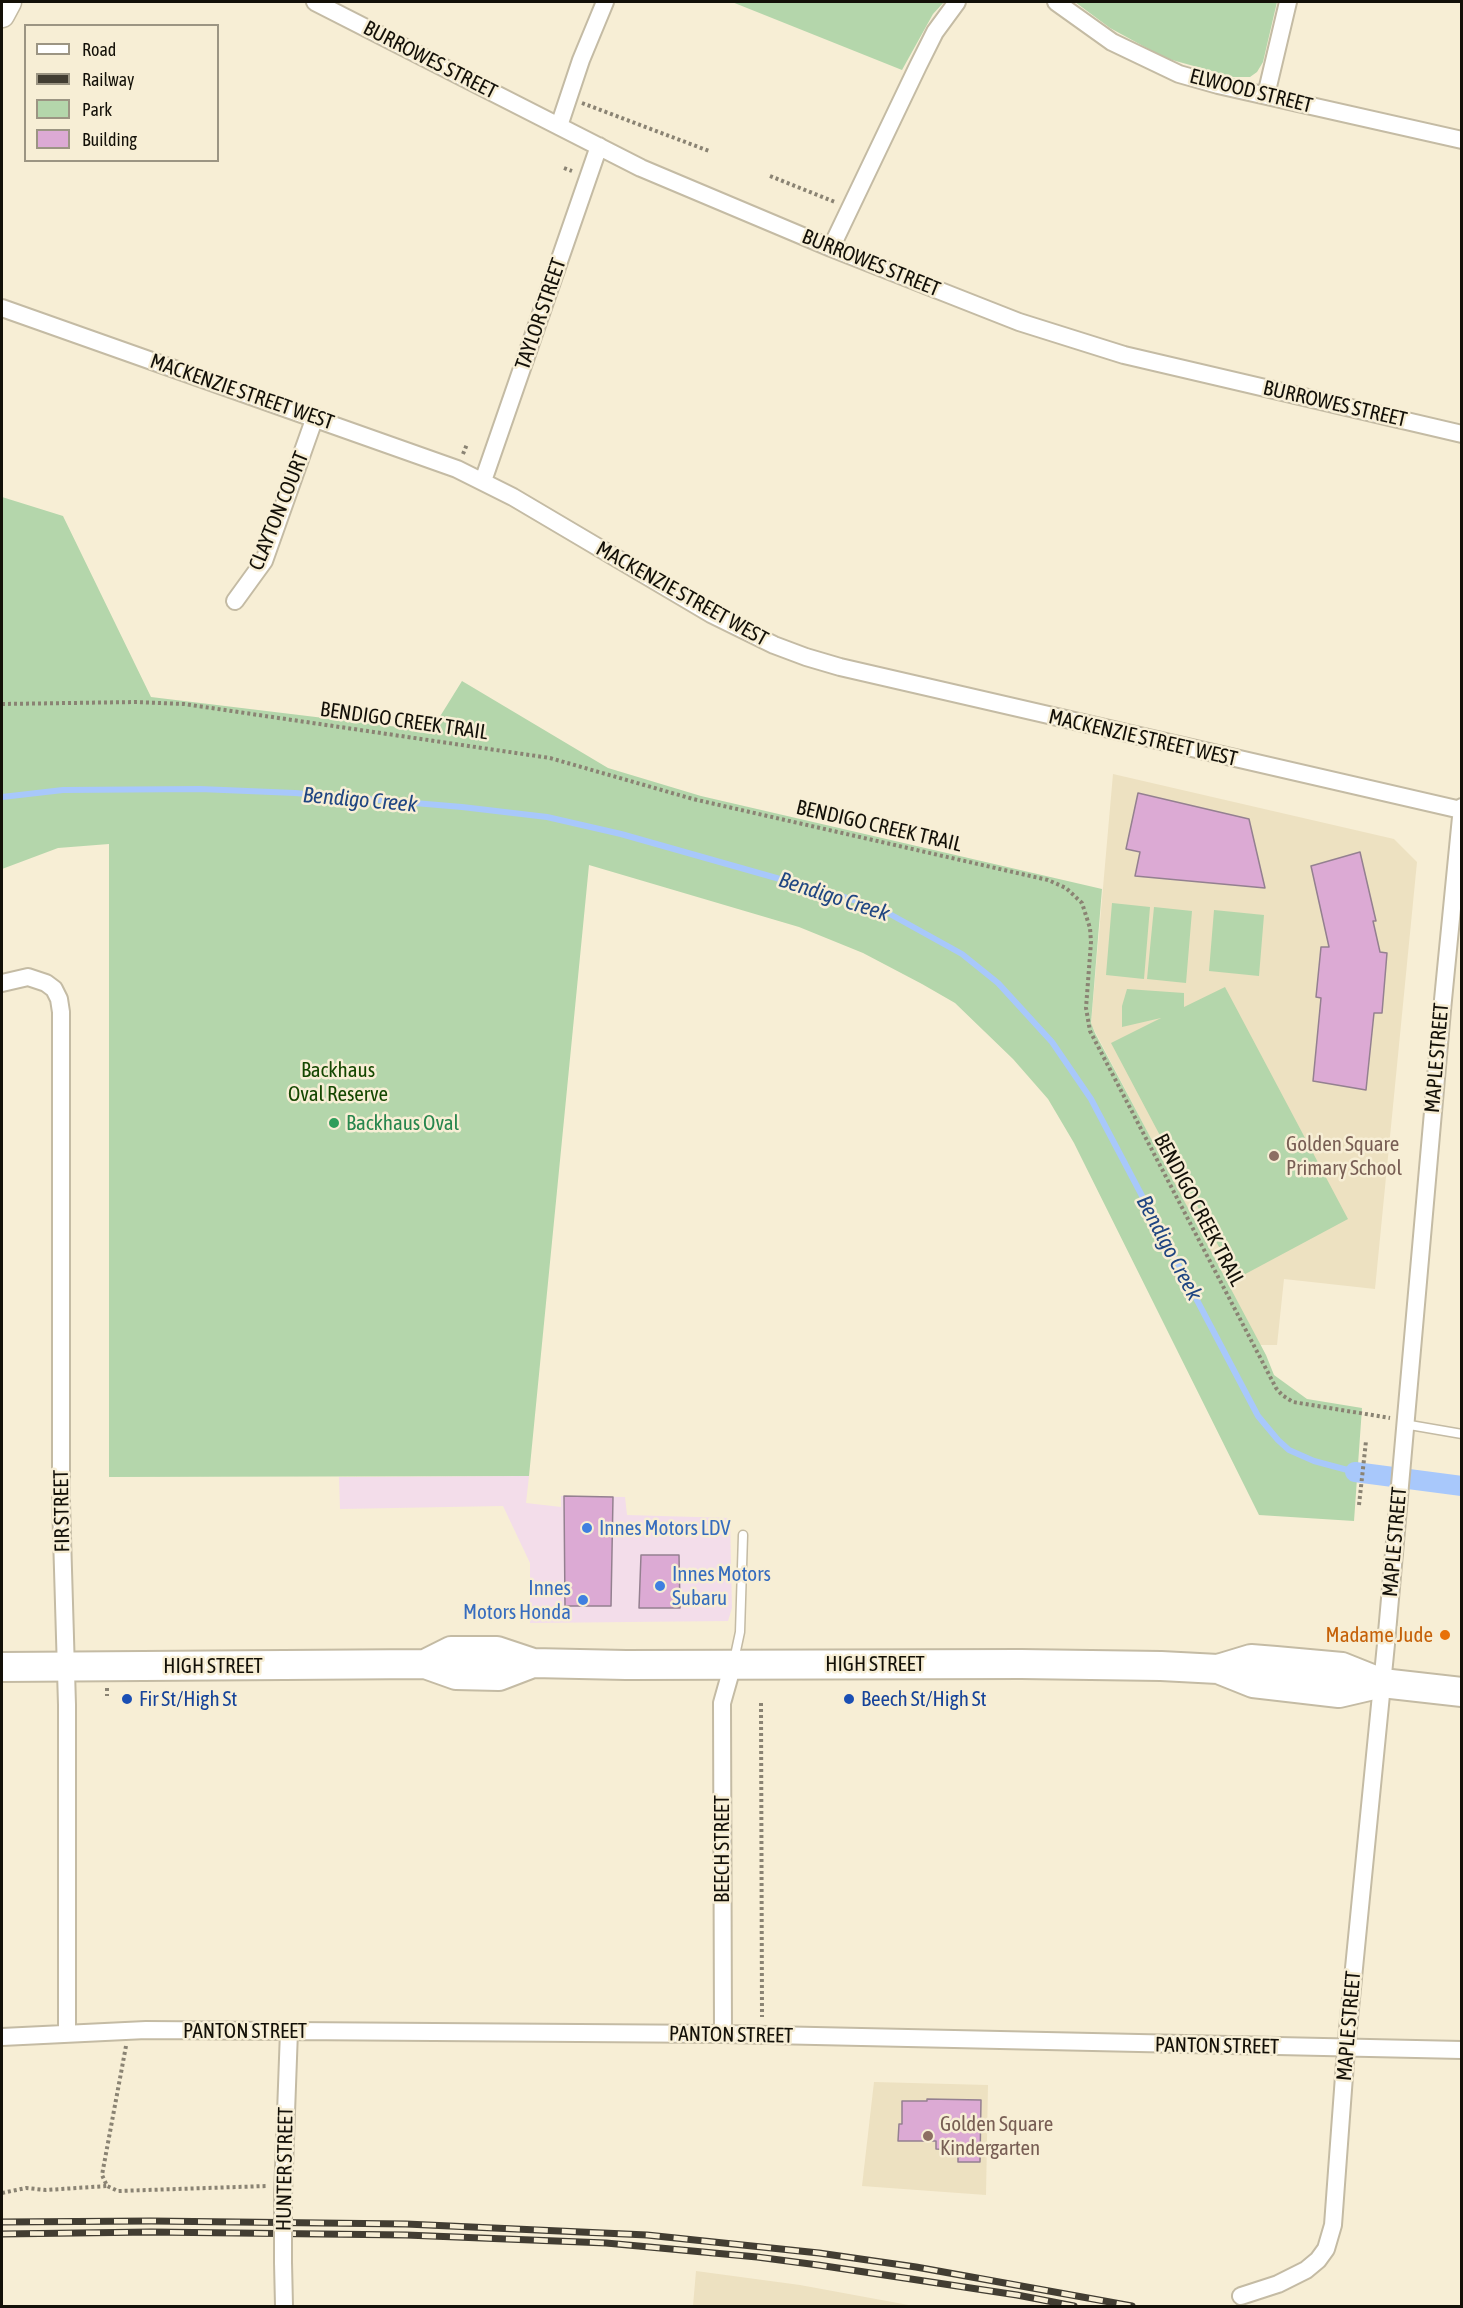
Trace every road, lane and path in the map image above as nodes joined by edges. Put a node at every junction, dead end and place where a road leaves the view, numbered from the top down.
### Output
1 (9, 2) edge
2 (315, 2) edge
3 (605, 2) edge
4 (957, 2) edge
5 (1056, 2) edge
6 (1288, 2) edge
7 (2, 15) edge
8 (1266, 95) junction
9 (586, 105) dead end
10 (559, 126) junction
11 (1461, 140) edge
12 (599, 146) junction
13 (709, 152) dead end
14 (564, 168) dead end
15 (576, 173) dead end
16 (770, 176) dead end
17 (840, 204) dead end
18 (831, 248) junction
19 (2, 308) edge
20 (315, 417) junction
21 (1461, 434) edge
22 (483, 481) junction
23 (235, 601) dead end
24 (2, 704) edge
25 (1461, 808) edge
26 (1456, 924) edge
27 (2, 983) edge
28 (1404, 1424) junction
29 (1461, 1434) edge
30 (1366, 1441) dead end
31 (1359, 1505) dead end
32 (742, 1535) dead end
33 (733, 1664) junction
34 (2, 1666) edge
35 (66, 1666) junction
36 (1382, 1683) junction
37 (1461, 1692) edge
38 (762, 1703) dead end
39 (762, 2017) dead end
40 (128, 2031) junction
41 (288, 2031) junction
42 (68, 2033) junction
43 (723, 2034) junction
44 (2, 2037) edge
45 (1346, 2049) junction
46 (1461, 2050) edge
47 (107, 2186) junction
48 (284, 2191) junction
49 (2, 2193) edge
50 (1241, 2296) dead end
51 (284, 2307) edge

1 - 7 main road
2 - 10 street, BURROWES STREET
3 - 10 street
4 - 18 street
5 - 8 street, ELWOOD STREET
6 - 8 street
8 - 11 street, ELWOOD STREET
9 - 13 path
10 - 12 street, BURROWES STREET
12 - 18 street, BURROWES STREET
12 - 22 street, TAYLOR STREET
14 - 15 path
16 - 17 path
18 - 21 street, BURROWES STREET
19 - 20 street, MACKENZIE STREET WEST
20 - 22 street, MACKENZIE STREET WEST
20 - 23 street, CLAYTON COURT
22 - 25 street, MACKENZIE STREET WEST
24 - 28 path, BENDIGO CREEK TRAIL
25 - 26 street, MAPLE STREET
26 - 28 street, MAPLE STREET
27 - 35 street, FIR STREET
28 - 29 lane
28 - 36 street, MAPLE STREET
30 - 31 path
32 - 33 lane
33 - 35 highway, HIGH STREET
33 - 36 highway, HIGH STREET
33 - 43 street, BEECH STREET
34 - 35 highway, HIGH STREET
35 - 42 street, FIR STREET
36 - 37 highway, HIGH STREET
36 - 45 street, MAPLE STREET
38 - 39 path
40 - 41 street, PANTON STREET
40 - 42 street, PANTON STREET
40 - 47 path
41 - 43 street, PANTON STREET
41 - 48 street, HUNTER STREET
42 - 44 street, PANTON STREET
43 - 45 street, PANTON STREET
45 - 46 street, PANTON STREET
45 - 50 street, MAPLE STREET
47 - 48 path
47 - 49 path
48 - 51 street, HUNTER STREET, bridge

